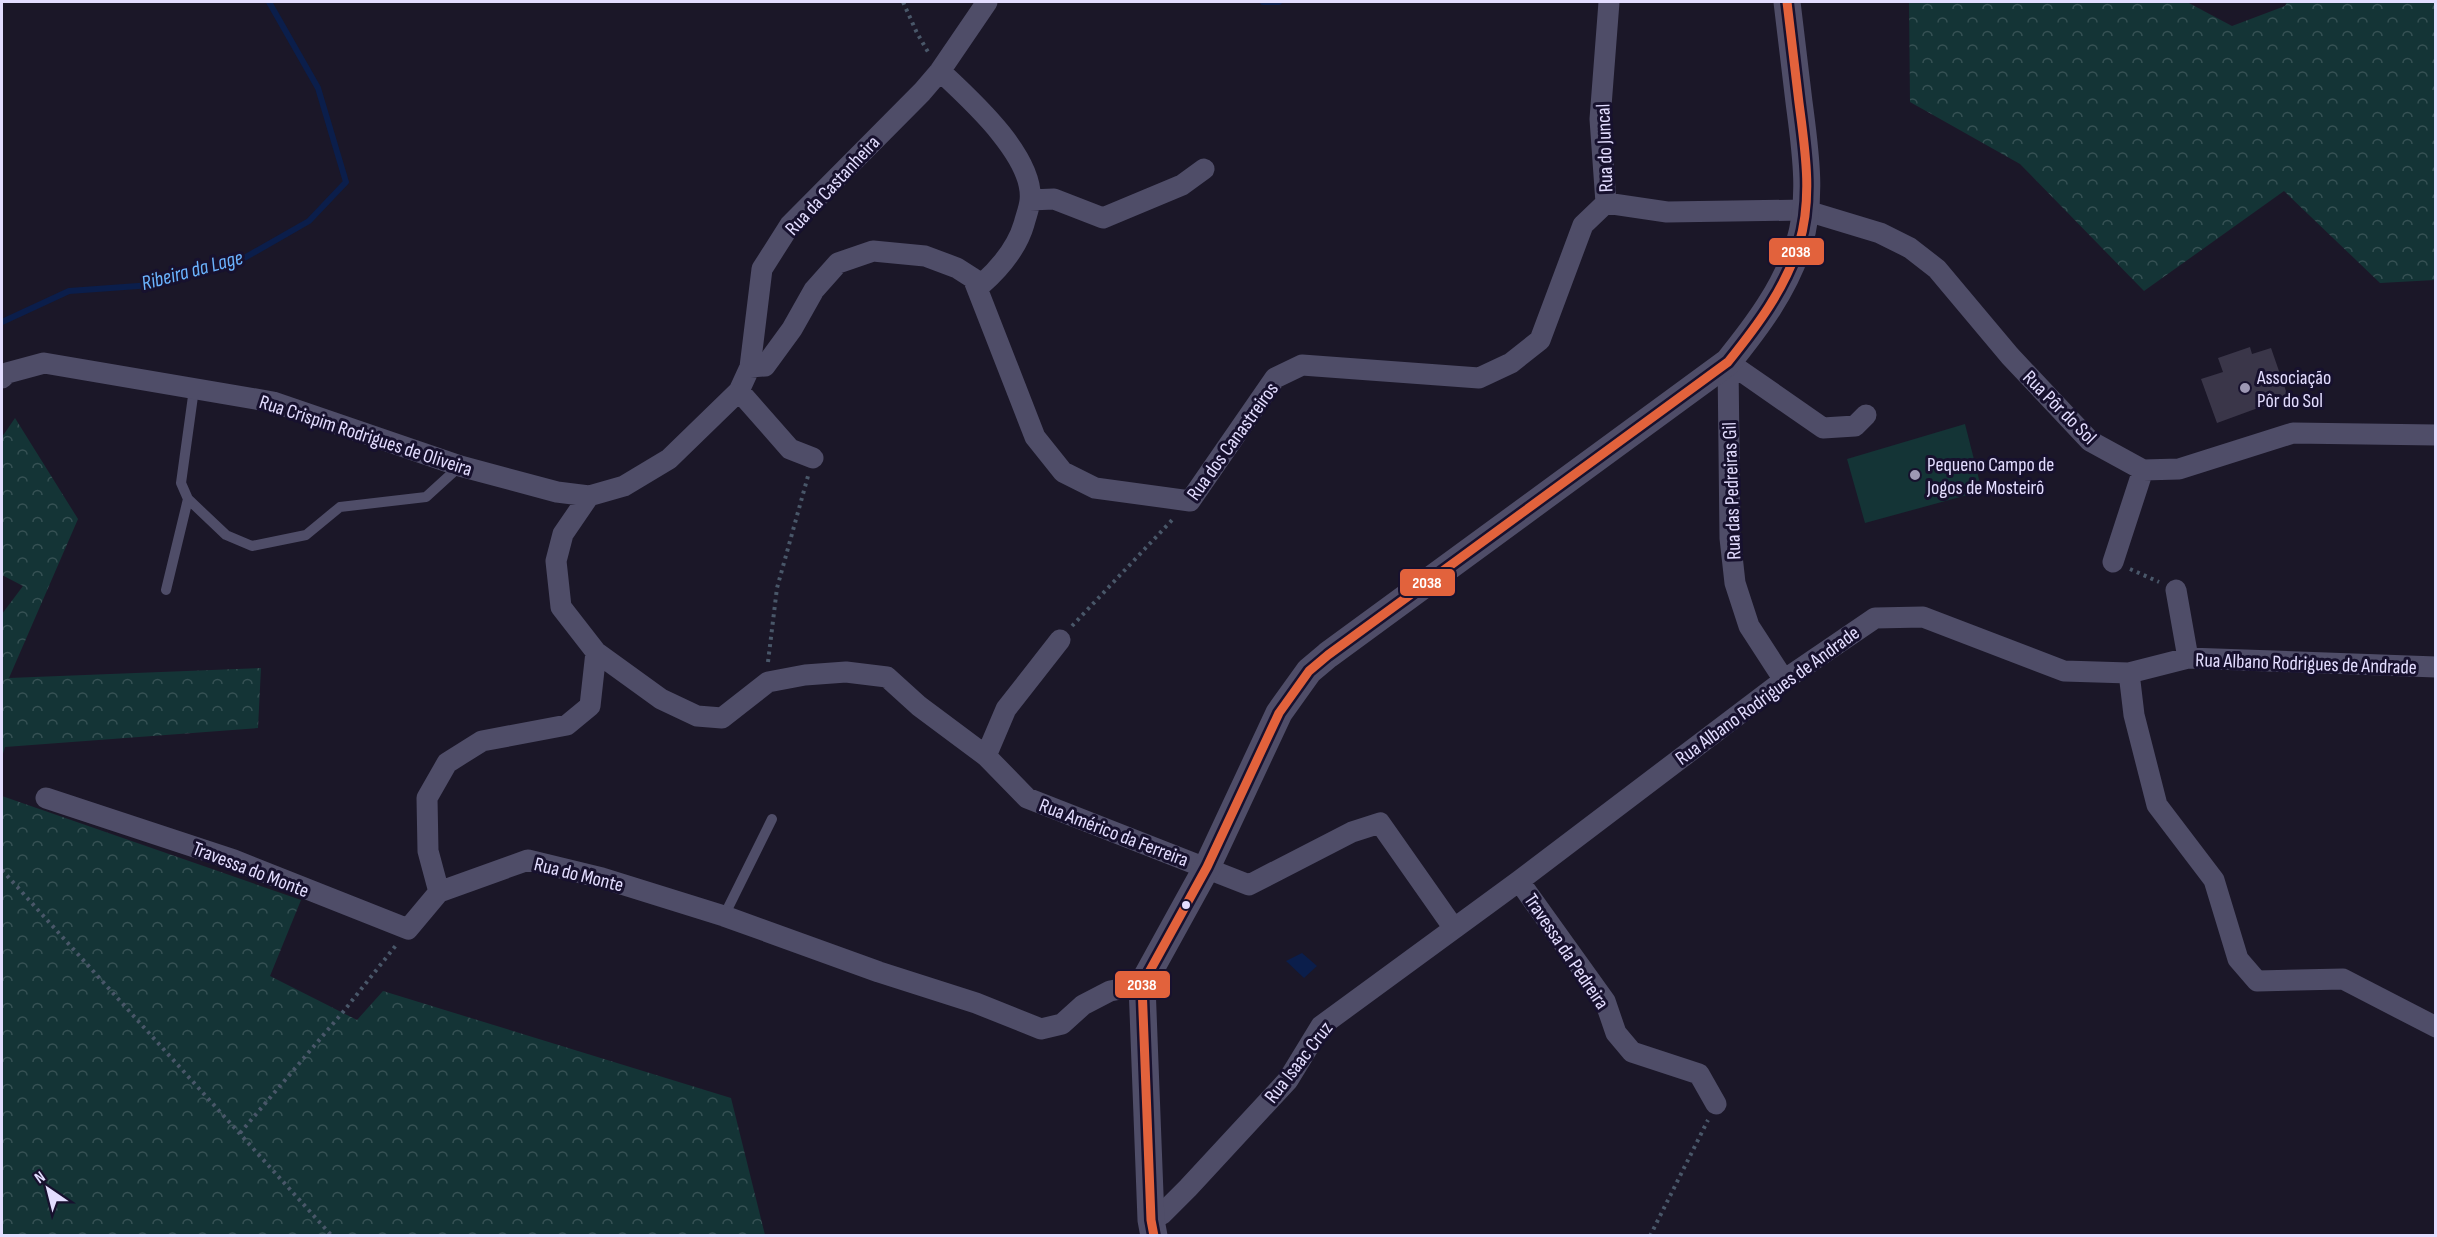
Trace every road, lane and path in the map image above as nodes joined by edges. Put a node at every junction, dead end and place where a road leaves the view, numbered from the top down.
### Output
1 (903, 2) edge
2 (987, 2) edge
3 (1609, 2) edge
4 (1787, 2) edge
5 (940, 71) junction
6 (1204, 169) dead end
7 (1030, 200) junction
8 (1606, 203) junction
9 (1804, 210) junction
10 (973, 278) junction
11 (1728, 362) junction
12 (750, 367) junction
13 (2, 378) edge
14 (194, 389) junction
15 (739, 391) junction
16 (1866, 415) dead end
17 (2436, 435) edge
18 (813, 458) joint
19 (460, 466) junction
20 (2143, 470) junction
21 (589, 496) junction
22 (188, 499) junction
23 (1190, 501) junction
24 (2113, 561) joint
25 (166, 590) dead end
26 (2176, 590) joint
27 (1060, 640) joint
28 (596, 651) junction
29 (2188, 658) junction
30 (2436, 667) edge
31 (2129, 673) junction
32 (1784, 680) junction
33 (768, 682) junction
34 (986, 756) junction
35 (46, 798) dead end
36 (772, 819) dead end
37 (1207, 867) junction
38 (2, 870) edge
39 (1519, 881) junction
40 (439, 892) junction
41 (724, 916) junction
42 (1453, 927) junction
43 (408, 930) junction
44 (1142, 985) junction
45 (2436, 1027) edge
46 (1716, 1104) joint
47 (240, 1133) junction
48 (1153, 1228) edge
49 (332, 1236) edge
50 (1650, 1236) edge

1 - 5 path
2 - 5 street, Rua da Castanheira
3 - 8 street, Rua do Juncal
4 - 9 street
5 - 7 street
5 - 12 street, Rua da Castanheira
6 - 7 street
7 - 10 street
8 - 9 street, Rua do Juncal
8 - 23 street, Rua dos Canastreiros
9 - 11 street
9 - 20 street, Rua Pôr do Sol
10 - 12 street
10 - 23 street
11 - 16 street
11 - 32 street, Rua das Pedreiras Gil
11 - 37 street
12 - 15 street, Rua da Castanheira
13 - 14 street, Rua Crispim Rodrigues de Oliveira
14 - 19 street, Rua Crispim Rodrigues de Oliveira
14 - 22 lane
15 - 18 street
15 - 21 street, Rua da Castanheira
17 - 20 street
18 - 33 path
19 - 21 street, Rua Crispim Rodrigues de Oliveira
19 - 22 lane
20 - 24 street
21 - 28 street
22 - 25 lane
23 - 27 path, Rua dos Canastreiros
24 - 26 path
26 - 29 street
27 - 34 street
28 - 33 street, Rua Américo da Ferreira
28 - 40 street
29 - 30 street, Rua Albano Rodrigues de Andrade
29 - 31 street, Rua Albano Rodrigues de Andrade
31 - 32 street, Rua Albano Rodrigues de Andrade
31 - 45 street
32 - 39 street, Rua Albano Rodrigues de Andrade
33 - 34 street, Rua Américo da Ferreira
34 - 37 street, Rua Américo da Ferreira
35 - 43 street, Travessa do Monte
36 - 41 lane
37 - 42 street, Rua Américo da Ferreira
37 - 44 street
38 - 47 path
39 - 42 street, Rua Isaac Cruz
39 - 46 street, Travessa da Pedreira
40 - 41 street, Rua do Monte
40 - 43 street
41 - 44 street, Rua do Monte
42 - 48 street, Rua Isaac Cruz
43 - 47 path
44 - 48 street
46 - 50 path
47 - 49 path

